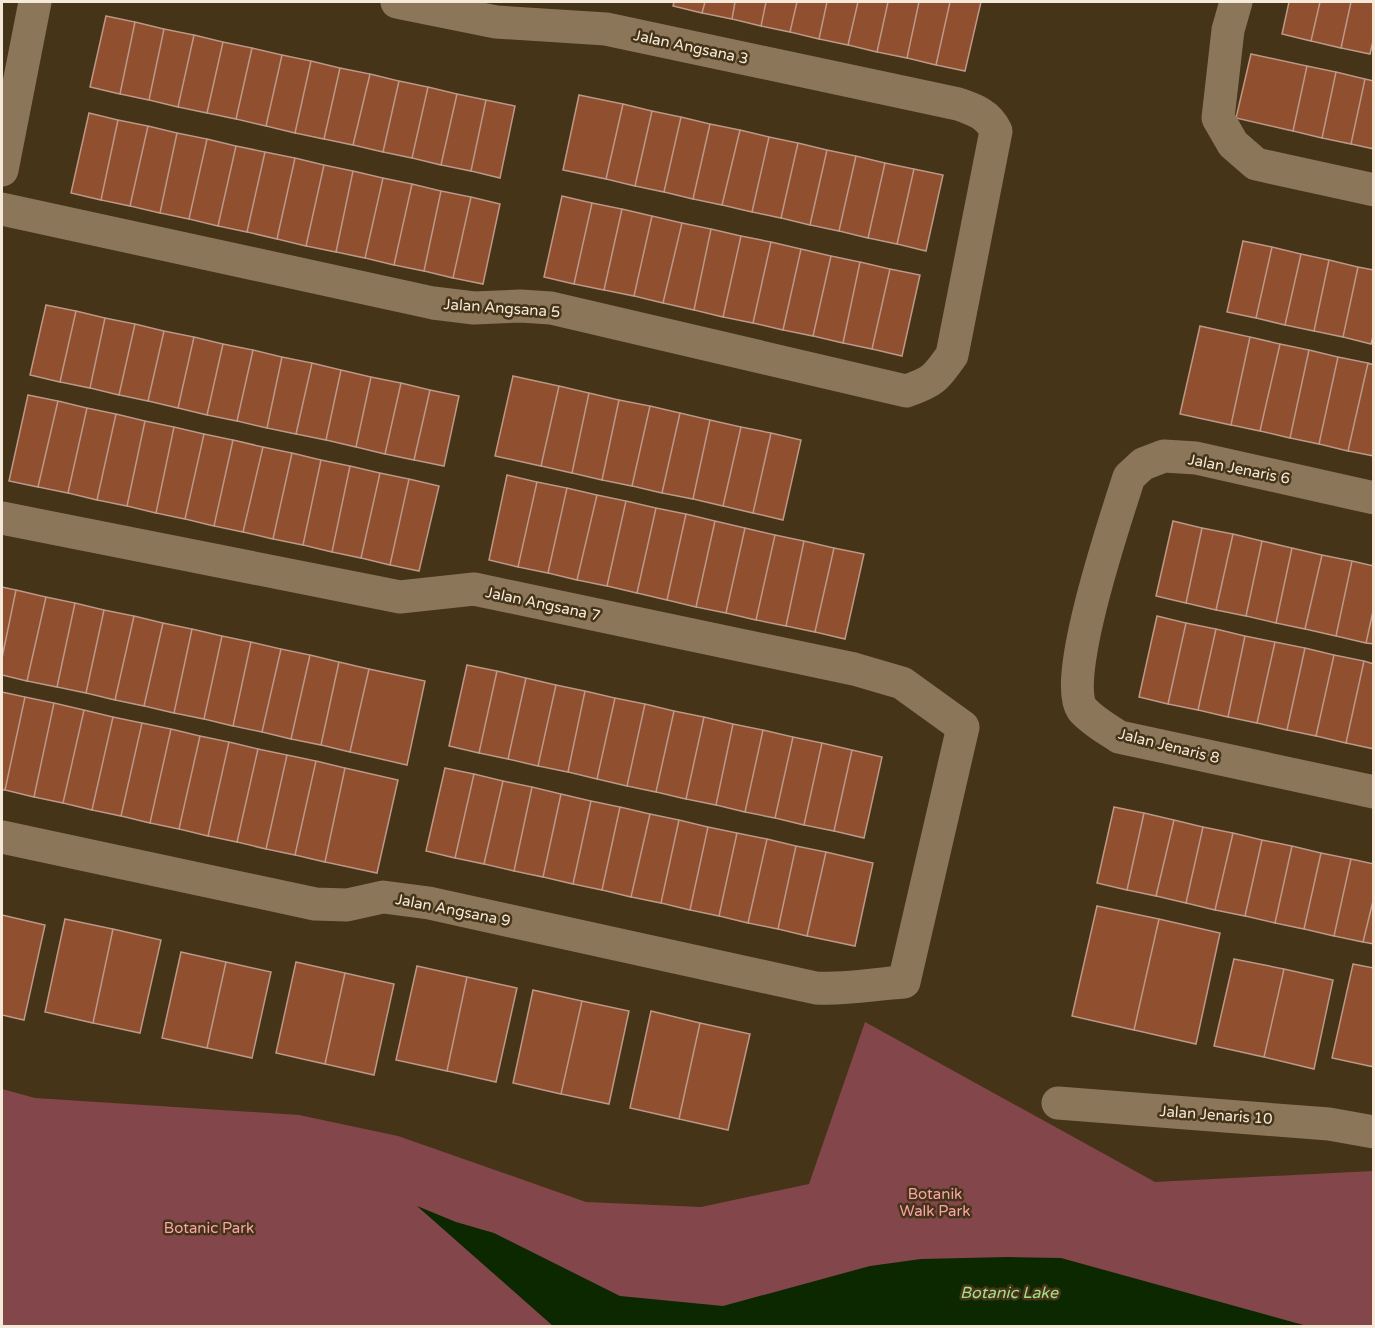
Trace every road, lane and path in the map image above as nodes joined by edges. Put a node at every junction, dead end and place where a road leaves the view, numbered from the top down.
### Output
1 (35, 2) edge
2 (397, 2) edge
3 (1236, 2) edge
4 (2, 170) edge
5 (1374, 190) edge
6 (2, 209) edge
7 (952, 355) joint
8 (1374, 498) edge
9 (2, 518) edge
10 (1092, 599) joint
11 (1374, 792) edge
12 (2, 837) edge
13 (904, 982) joint
14 (1058, 1104) dead end
15 (1374, 1132) edge

1 - 4 street
2 - 7 street, Jalan Angsana 3
3 - 5 street
6 - 7 street, Jalan Angsana 5
8 - 10 street, Jalan Jenaris 6
9 - 13 street, Jalan Angsana 7
10 - 11 street, Jalan Jenaris 8
12 - 13 street, Jalan Angsana 9
14 - 15 street, Jalan Jenaris 10

